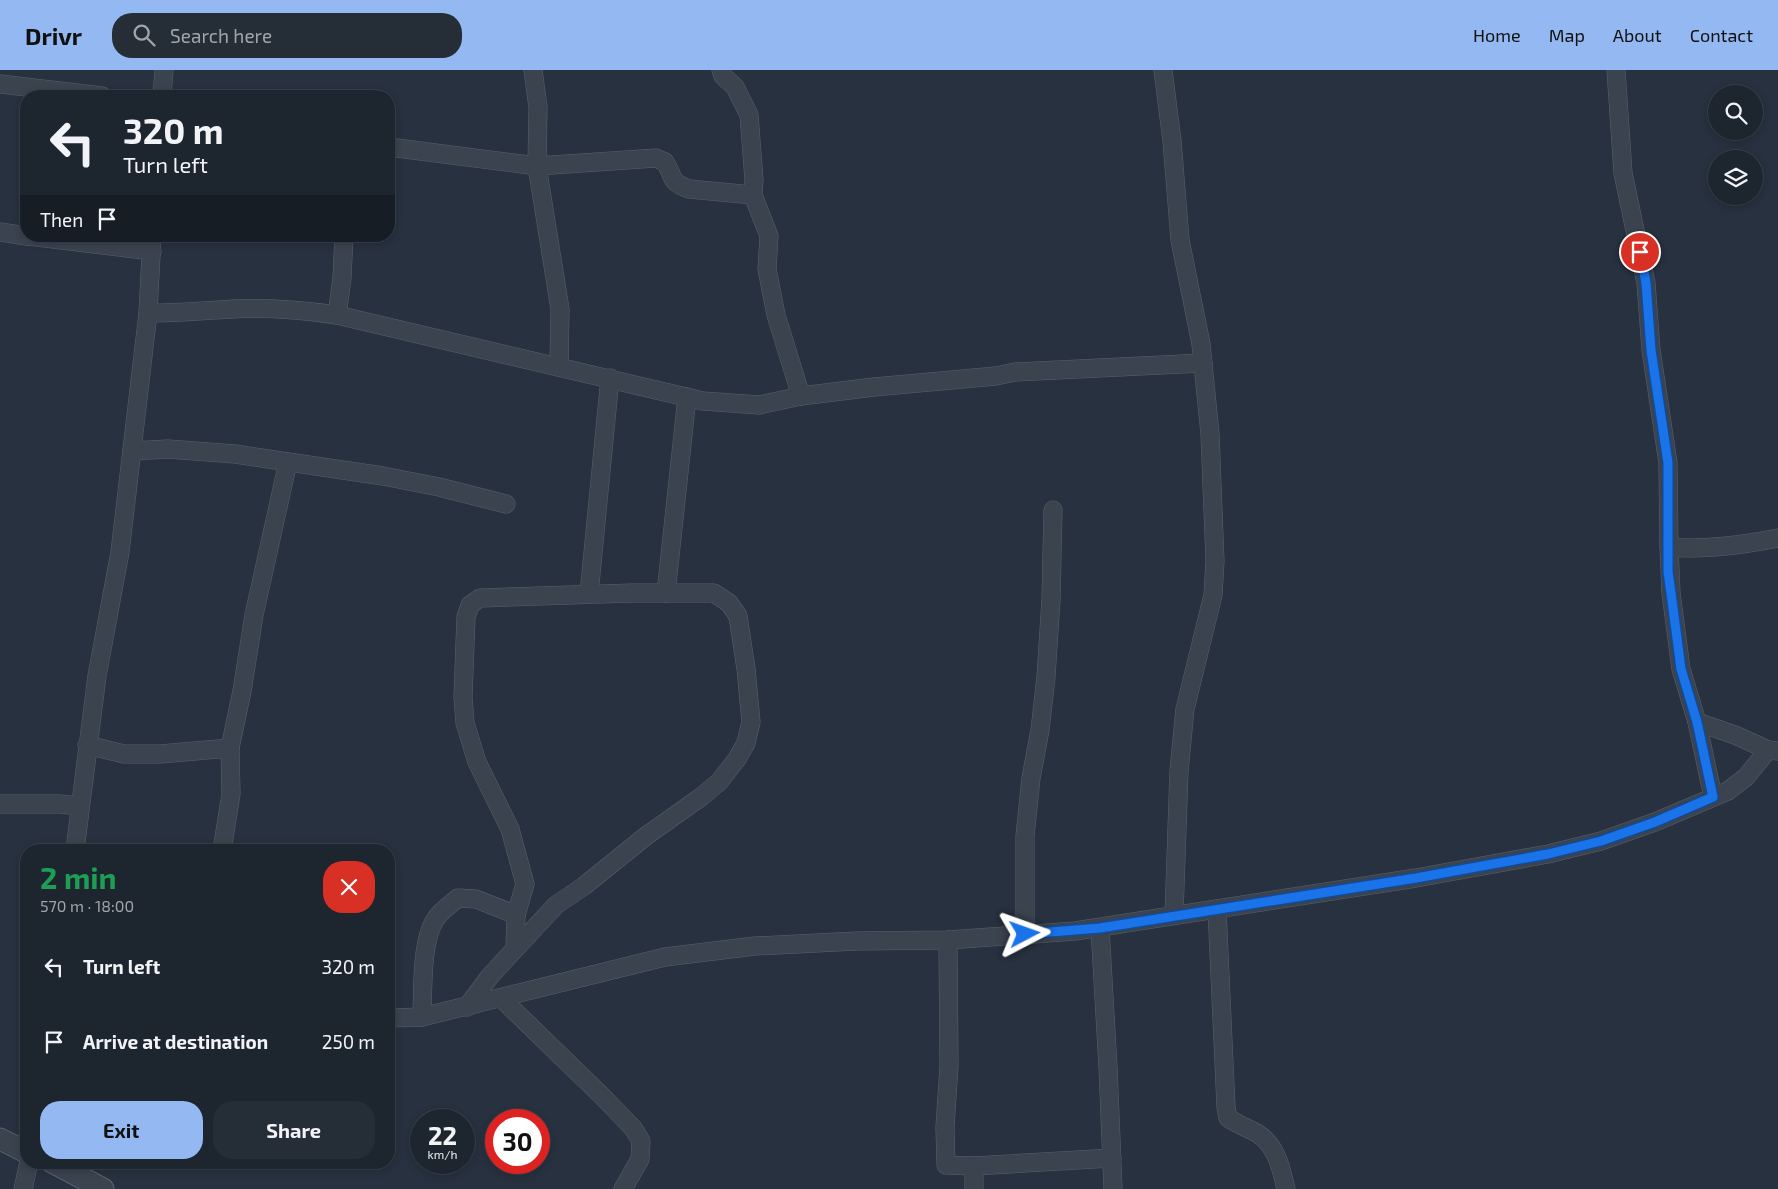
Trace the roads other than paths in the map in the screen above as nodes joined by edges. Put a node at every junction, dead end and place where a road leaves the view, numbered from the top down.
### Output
1 (164, 70) edge
2 (533, 70) edge
3 (722, 70) edge
4 (1164, 70) edge
5 (1616, 70) edge
6 (0, 84) edge
7 (51, 90) edge
8 (162, 90) edge
9 (395, 147) edge
10 (537, 166) junction
11 (753, 195) junction
12 (0, 232) edge
13 (20, 235) edge
14 (121, 242) edge
15 (344, 242) edge
16 (152, 244) edge
17 (148, 313) junction
18 (337, 315) junction
19 (1203, 363) junction
20 (559, 366) junction
21 (610, 378) junction
22 (801, 396) junction
23 (687, 397) junction
24 (132, 451) junction
25 (288, 462) junction
26 (506, 504) dead end
27 (1053, 510) dead end
28 (1778, 538) edge
29 (1668, 547) junction
30 (666, 593) junction
31 (589, 594) junction
32 (1697, 722) junction
33 (87, 745) junction
34 (230, 748) junction
35 (1773, 751) edge
36 (1713, 797) junction
37 (0, 804) edge
38 (80, 806) junction
39 (76, 844) edge
40 (223, 844) edge
41 (1217, 909) junction
42 (516, 915) junction
43 (1174, 916) junction
44 (1100, 928) junction
45 (1025, 934) junction
46 (948, 940) junction
47 (516, 948) junction
48 (501, 998) junction
49 (467, 1007) junction
50 (422, 1017) junction
51 (395, 1018) edge
52 (0, 1139) edge
53 (20, 1149) edge
54 (1112, 1158) junction
55 (974, 1166) junction
56 (27, 1169) edge
57 (65, 1169) edge
58 (23, 1189) edge
59 (103, 1189) edge
60 (623, 1189) edge
61 (974, 1189) edge
62 (1113, 1189) edge
63 (1286, 1189) edge

1 - 8 street
2 - 10 street
3 - 11 street
4 - 19 street
5 - 29 street
6 - 7 street
9 - 10 street
10 - 11 street
10 - 20 street
11 - 22 street
12 - 13 street
14 - 16 street
15 - 18 street
16 - 17 street
17 - 18 street
17 - 24 street
18 - 20 street
19 - 22 street
19 - 43 street
20 - 21 street
21 - 23 street
21 - 31 street
22 - 23 street
23 - 30 street
24 - 25 street
24 - 33 street
25 - 26 street
25 - 34 street
27 - 45 street
28 - 29 street
29 - 32 street
30 - 31 street
30 - 47 street
31 - 42 street
32 - 35 street
32 - 36 street
33 - 34 street
33 - 38 street
34 - 40 street
35 - 36 street
36 - 41 street
37 - 38 street
38 - 39 street
41 - 43 street
41 - 63 street
42 - 47 street
42 - 50 street
43 - 44 street
44 - 45 street
44 - 54 street
45 - 46 street
46 - 48 street
46 - 55 street
47 - 49 street
48 - 49 street
48 - 60 street
49 - 50 street
50 - 51 street
52 - 53 street
54 - 55 street
54 - 62 street
55 - 61 street
56 - 58 street
57 - 59 street

